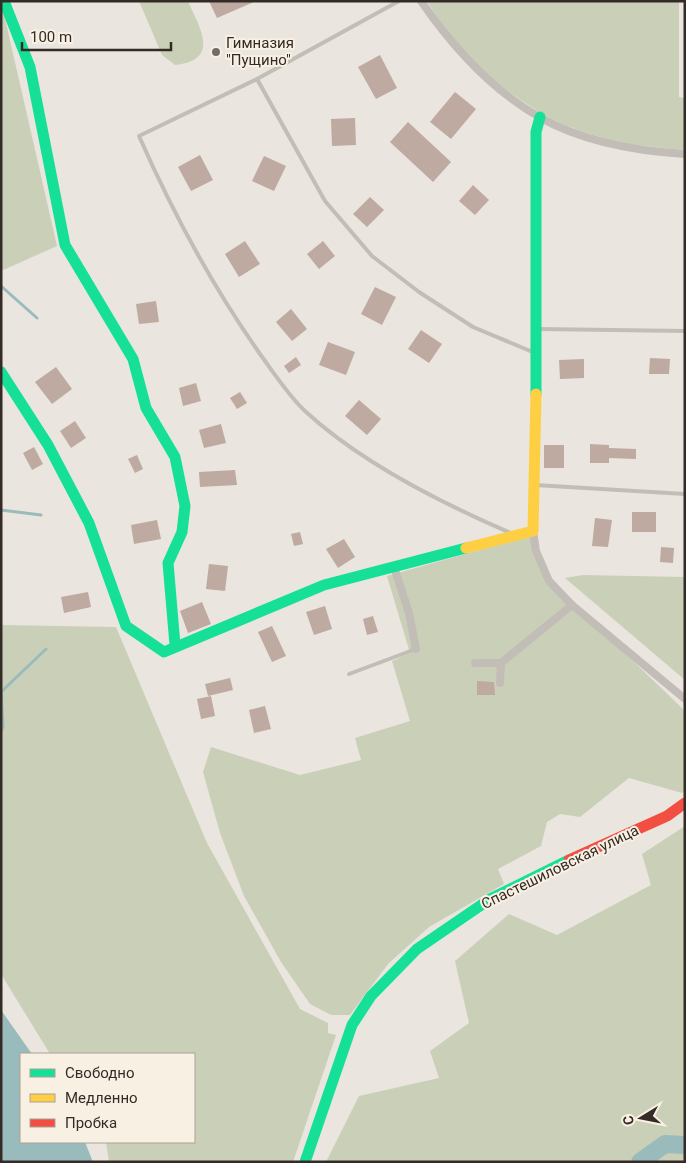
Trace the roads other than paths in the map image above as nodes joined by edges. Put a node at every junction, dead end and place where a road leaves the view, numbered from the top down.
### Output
1 (4, 1) edge
2 (399, 1) edge
3 (421, 1) edge
4 (257, 79) junction
5 (540, 117) junction
6 (685, 154) edge
7 (537, 329) junction
8 (685, 331) edge
9 (537, 354) junction
10 (1, 372) edge
11 (535, 485) junction
12 (685, 494) edge
13 (533, 531) junction
14 (516, 535) junction
15 (394, 567) junction
16 (572, 605) junction
17 (175, 645) junction
18 (416, 648) joint
19 (475, 663) dead end
20 (501, 663) junction
21 (349, 674) dead end
22 (500, 683) dead end
23 (685, 700) edge
24 (685, 803) edge
25 (305, 1162) edge

1 - 17 street
2 - 4 lane
3 - 5 street
4 - 9 lane
4 - 14 lane
5 - 6 street
5 - 7 street
7 - 8 lane
7 - 9 street
9 - 11 street
10 - 17 street
11 - 12 lane
11 - 13 street
13 - 14 street
13 - 16 street
14 - 15 street
15 - 17 street
15 - 18 street
16 - 20 street
16 - 23 street
18 - 21 lane
19 - 20 street
20 - 22 street
24 - 25 street, Спастешиловская улица

